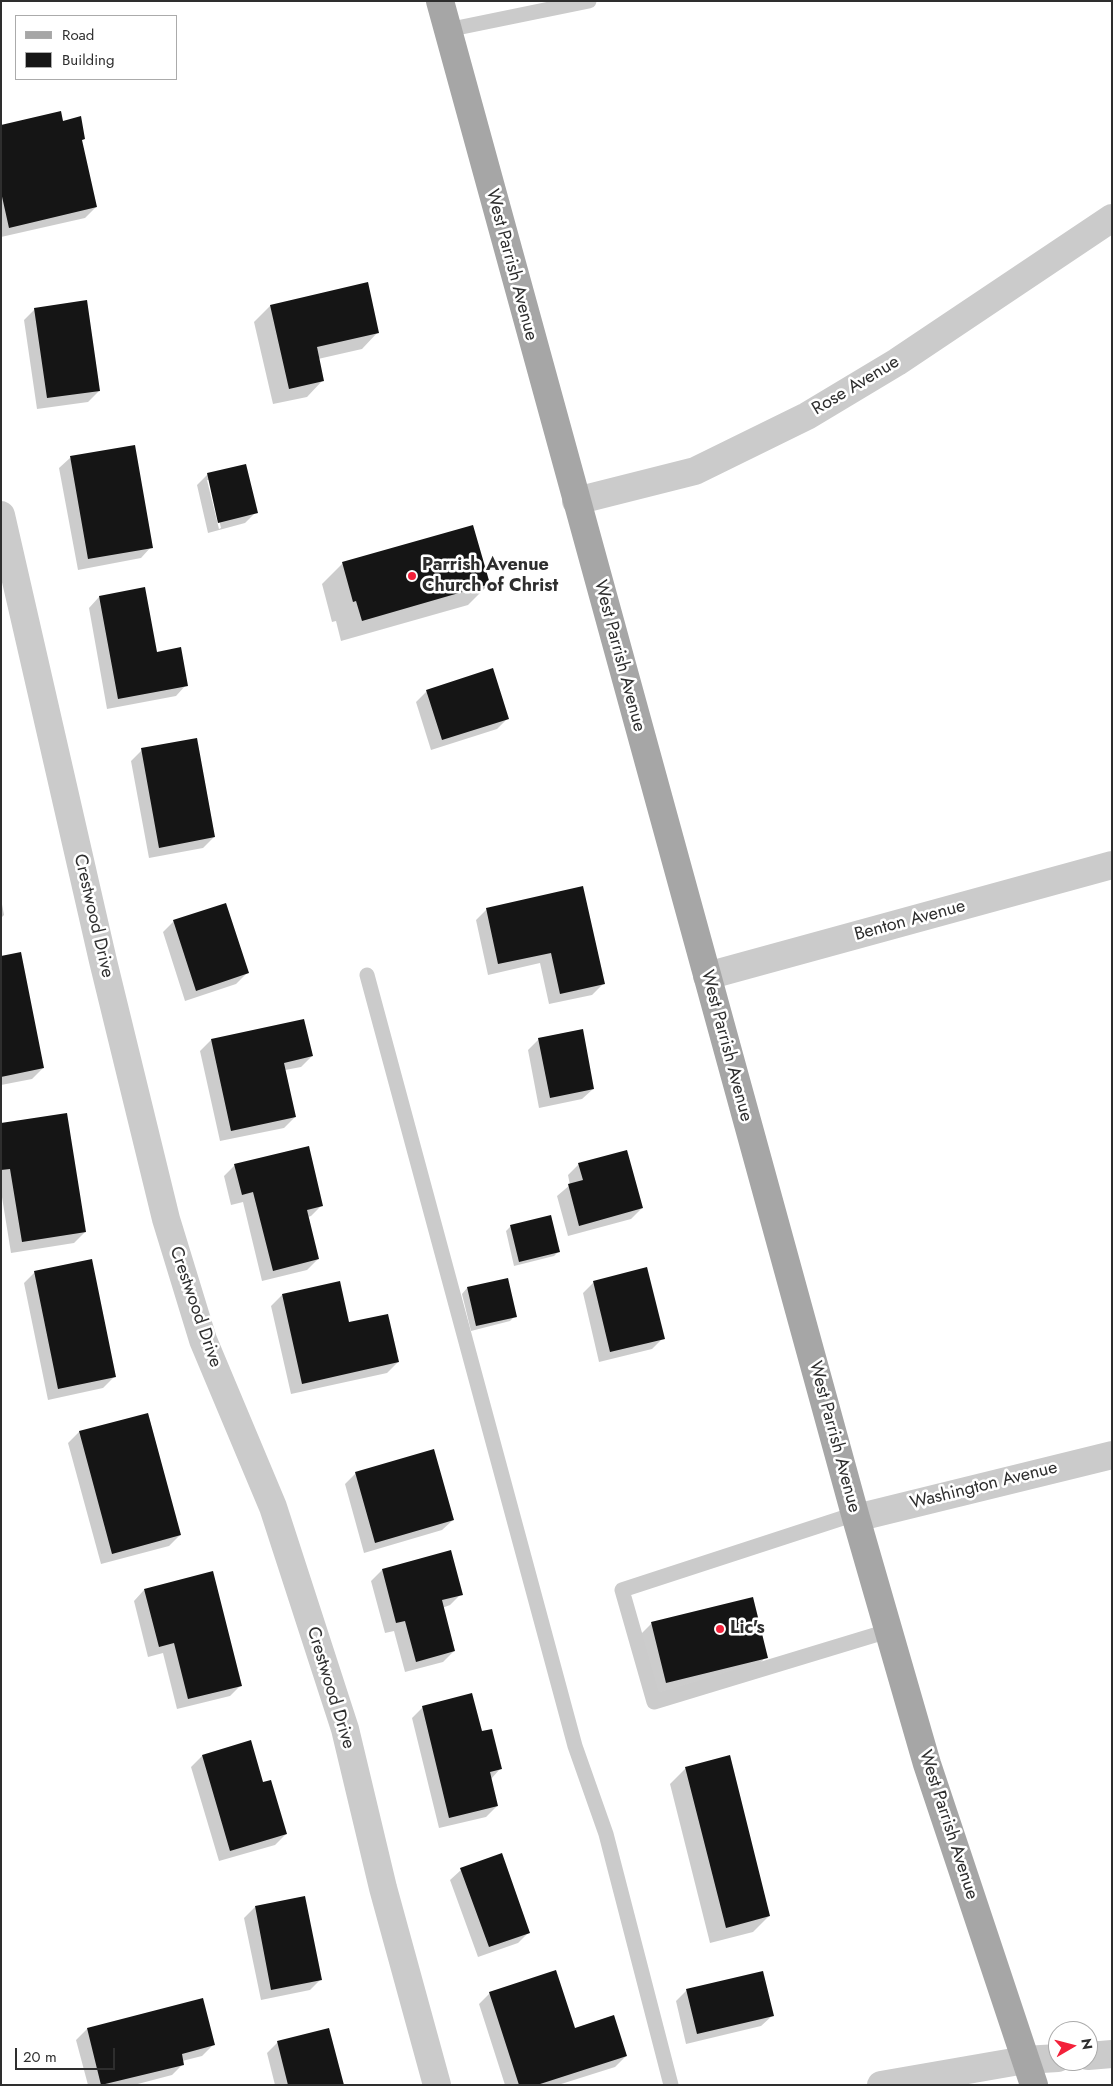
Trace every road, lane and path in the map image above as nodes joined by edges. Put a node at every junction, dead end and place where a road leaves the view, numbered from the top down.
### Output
1 (440, 1) edge
2 (590, 1) edge
3 (447, 30) junction
4 (1112, 218) edge
5 (576, 501) junction
6 (1, 515) edge
7 (1112, 864) edge
8 (367, 975) dead end
9 (707, 976) junction
10 (1112, 1455) edge
11 (856, 1516) junction
12 (888, 1630) junction
13 (1112, 2054) edge
14 (1098, 2055) edge
15 (1048, 2063) edge
16 (1029, 2072) edge
17 (437, 2085) edge
18 (671, 2085) edge
19 (881, 2085) edge

1 - 3 main road, West Parrish Avenue
2 - 3 lane
3 - 5 main road, West Parrish Avenue
4 - 5 street, Rose Avenue
5 - 9 main road, West Parrish Avenue
6 - 17 street, Crestwood Drive
7 - 9 street, Benton Avenue
8 - 18 lane
9 - 11 main road, West Parrish Avenue
10 - 11 street, Washington Avenue
11 - 12 main road, West Parrish Avenue
11 - 12 lane
12 - 16 main road, West Parrish Avenue
13 - 14 street
15 - 16 street
16 - 19 street

